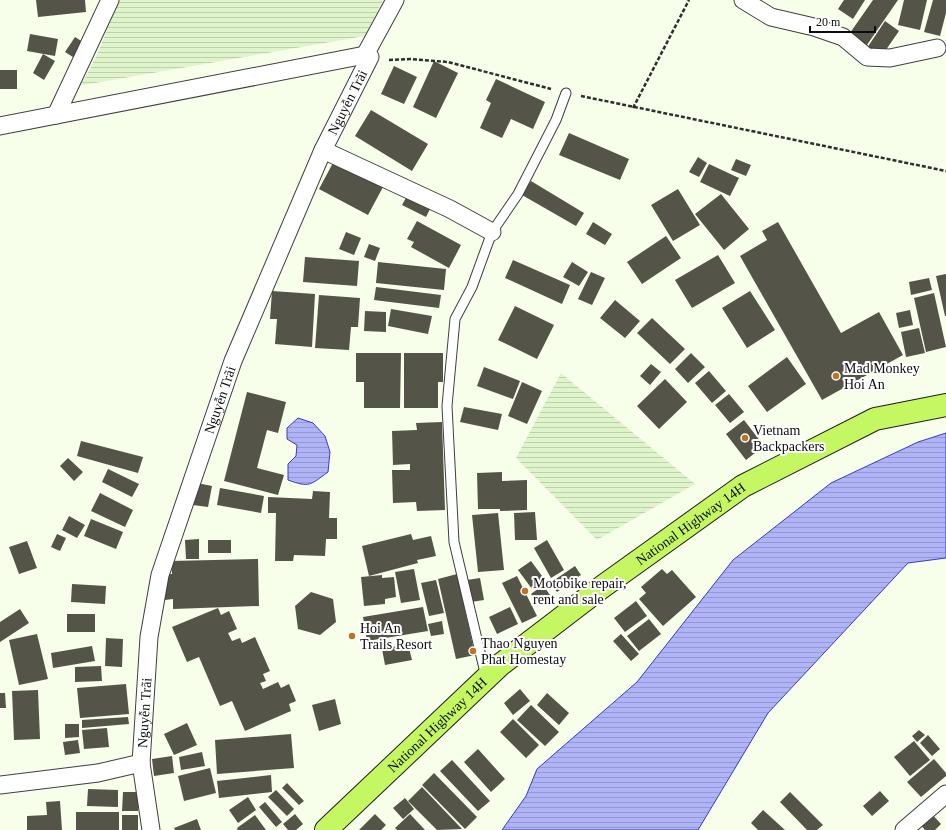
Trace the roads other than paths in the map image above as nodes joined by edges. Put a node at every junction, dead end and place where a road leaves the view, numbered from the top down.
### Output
1 (110, 0) edge
2 (396, 0) edge
3 (743, 0) edge
4 (937, 48) dead end
5 (365, 55) junction
6 (566, 92) road end
7 (56, 115) junction
8 (0, 126) edge
9 (323, 150) junction
10 (492, 232) junction
11 (946, 405) edge
12 (486, 678) junction
13 (141, 763) junction
14 (0, 785) edge
15 (946, 794) edge
16 (152, 830) edge
17 (326, 830) edge
18 (904, 830) edge

1 - 7 street
2 - 5 street, Nguyễn Trãi
3 - 4 street
5 - 7 street
5 - 9 street, Nguyễn Trãi
6 - 10 lane
7 - 8 street
9 - 10 street
9 - 13 street, Nguyễn Trãi
10 - 12 lane
11 - 12 main road, National Highway 14H
12 - 17 main road, National Highway 14H
13 - 14 street
13 - 16 street, Nguyễn Trãi
15 - 18 street

